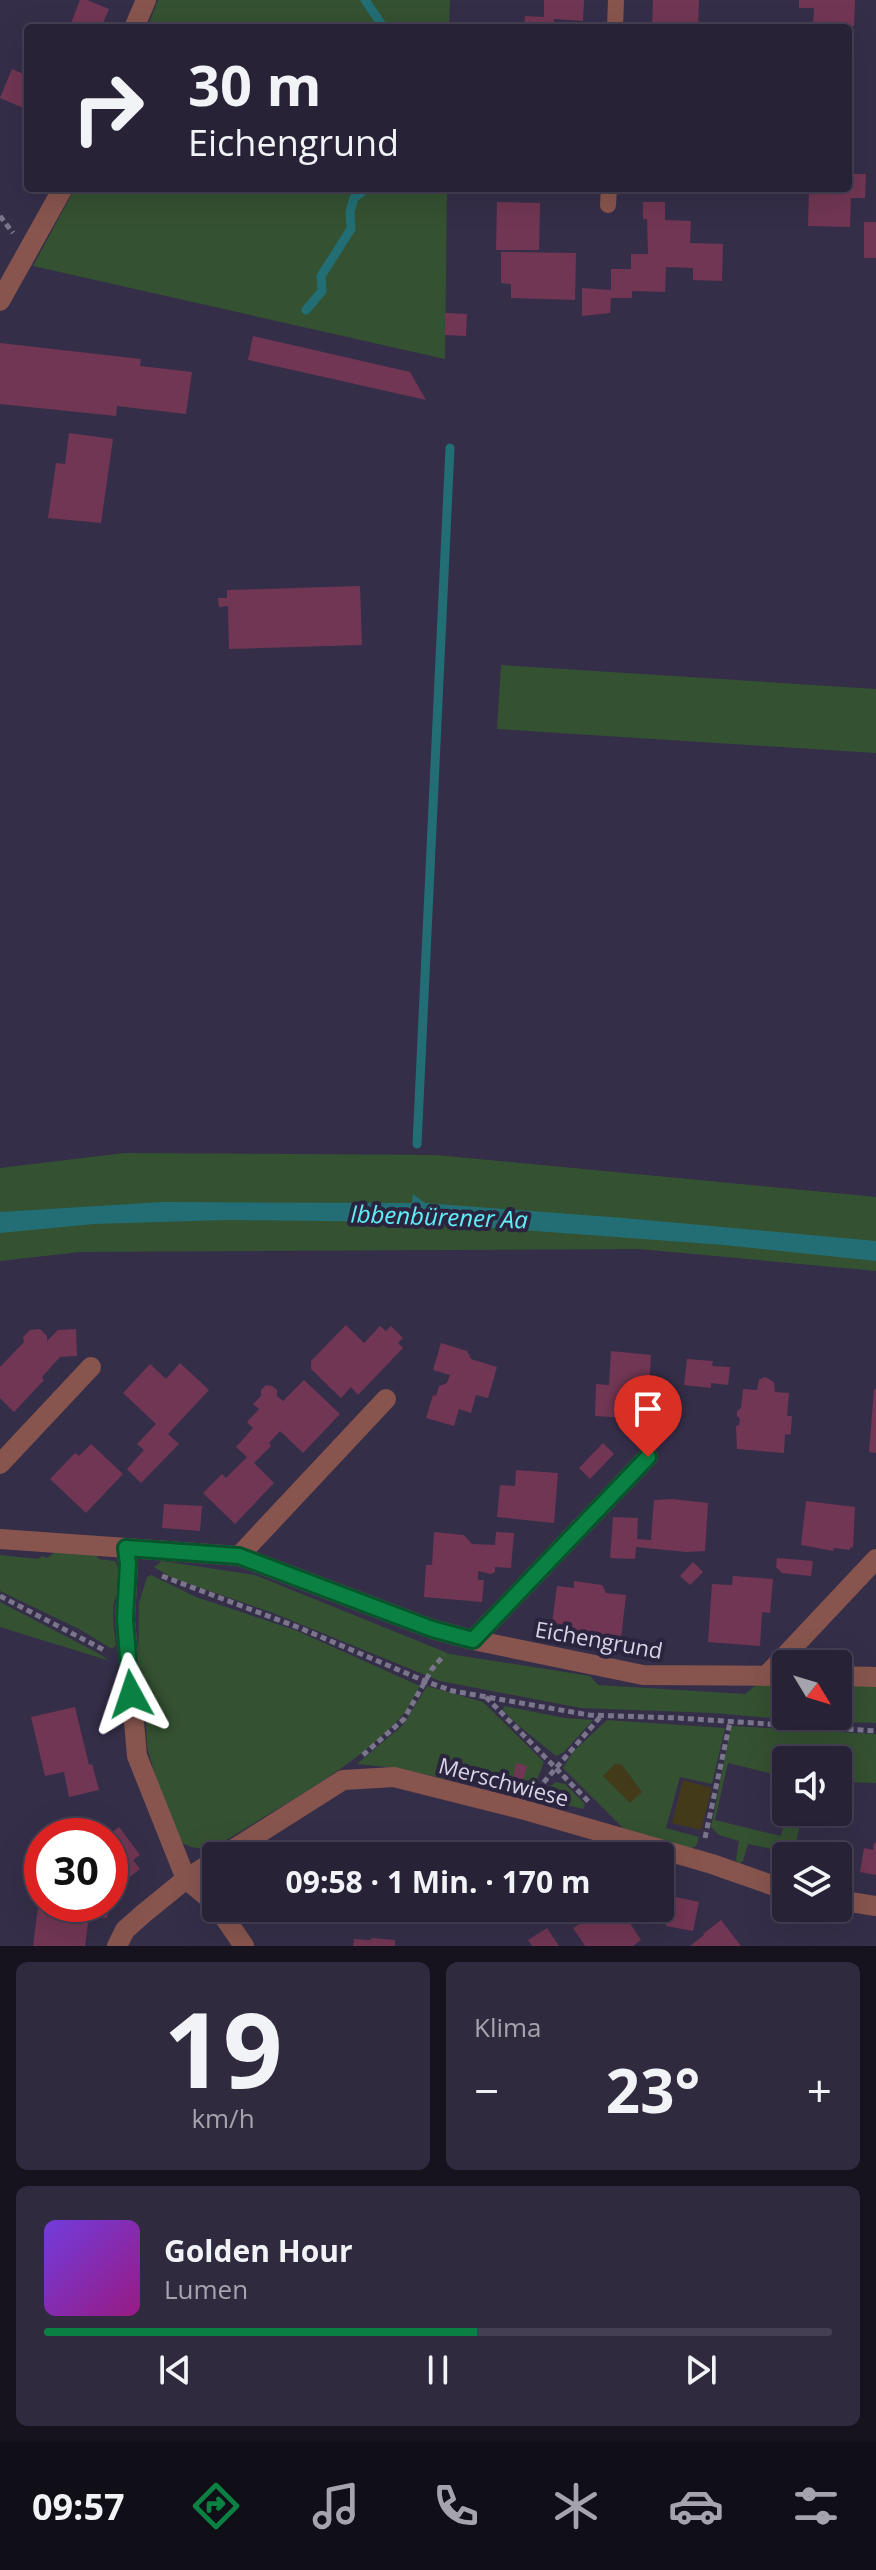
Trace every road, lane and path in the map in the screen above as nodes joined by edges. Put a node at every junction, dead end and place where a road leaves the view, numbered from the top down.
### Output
1 (146, 0) edge
2 (616, 0) edge
3 (136, 24) edge
4 (615, 24) edge
5 (61, 192) edge
6 (0, 301) edge
7 (91, 1367) dead end
8 (386, 1399) dead end
9 (648, 1457) dead end
10 (0, 1464) edge
11 (0, 1539) edge
12 (126, 1548) junction
13 (239, 1556) junction
14 (876, 1559) edge
15 (0, 1596) edge
16 (473, 1640) junction
17 (798, 1650) edge
18 (128, 1663) junction
19 (772, 1676) edge
20 (852, 1676) edge
21 (876, 1677) edge
22 (427, 1682) junction
23 (485, 1697) junction
24 (601, 1715) junction
25 (730, 1722) junction
26 (876, 1731) edge
27 (556, 1768) junction
28 (343, 1780) junction
29 (521, 1809) junction
30 (597, 1810) dead end
31 (245, 1842) edge
32 (700, 1861) junction
33 (202, 1869) edge
34 (186, 1879) junction
35 (772, 1885) edge
36 (202, 1893) edge
37 (852, 1902) edge
38 (876, 1906) edge
39 (228, 1922) edge
40 (117, 1946) edge
41 (244, 1946) edge

1 - 3 street
2 - 4 lane
5 - 6 street
7 - 10 street
8 - 13 street
9 - 16 street, Eichengrund
11 - 12 street, Eichengrund
12 - 13 street, Eichengrund
12 - 18 street
12 - 22 path
13 - 16 street, Eichengrund
14 - 17 street, Eichengrund
15 - 18 path
16 - 19 street, Eichengrund
16 - 22 path
18 - 34 street
20 - 21 street
22 - 23 path
22 - 28 path
23 - 24 path
23 - 27 path
24 - 25 path
24 - 27 path
25 - 26 path
25 - 32 path
27 - 29 path
27 - 30 path
28 - 29 street, Merschwiese
28 - 31 street, Merschwiese
29 - 32 street, Merschwiese
32 - 35 street, Merschwiese
33 - 34 street
34 - 36 street
34 - 40 street
37 - 38 street
39 - 41 street

